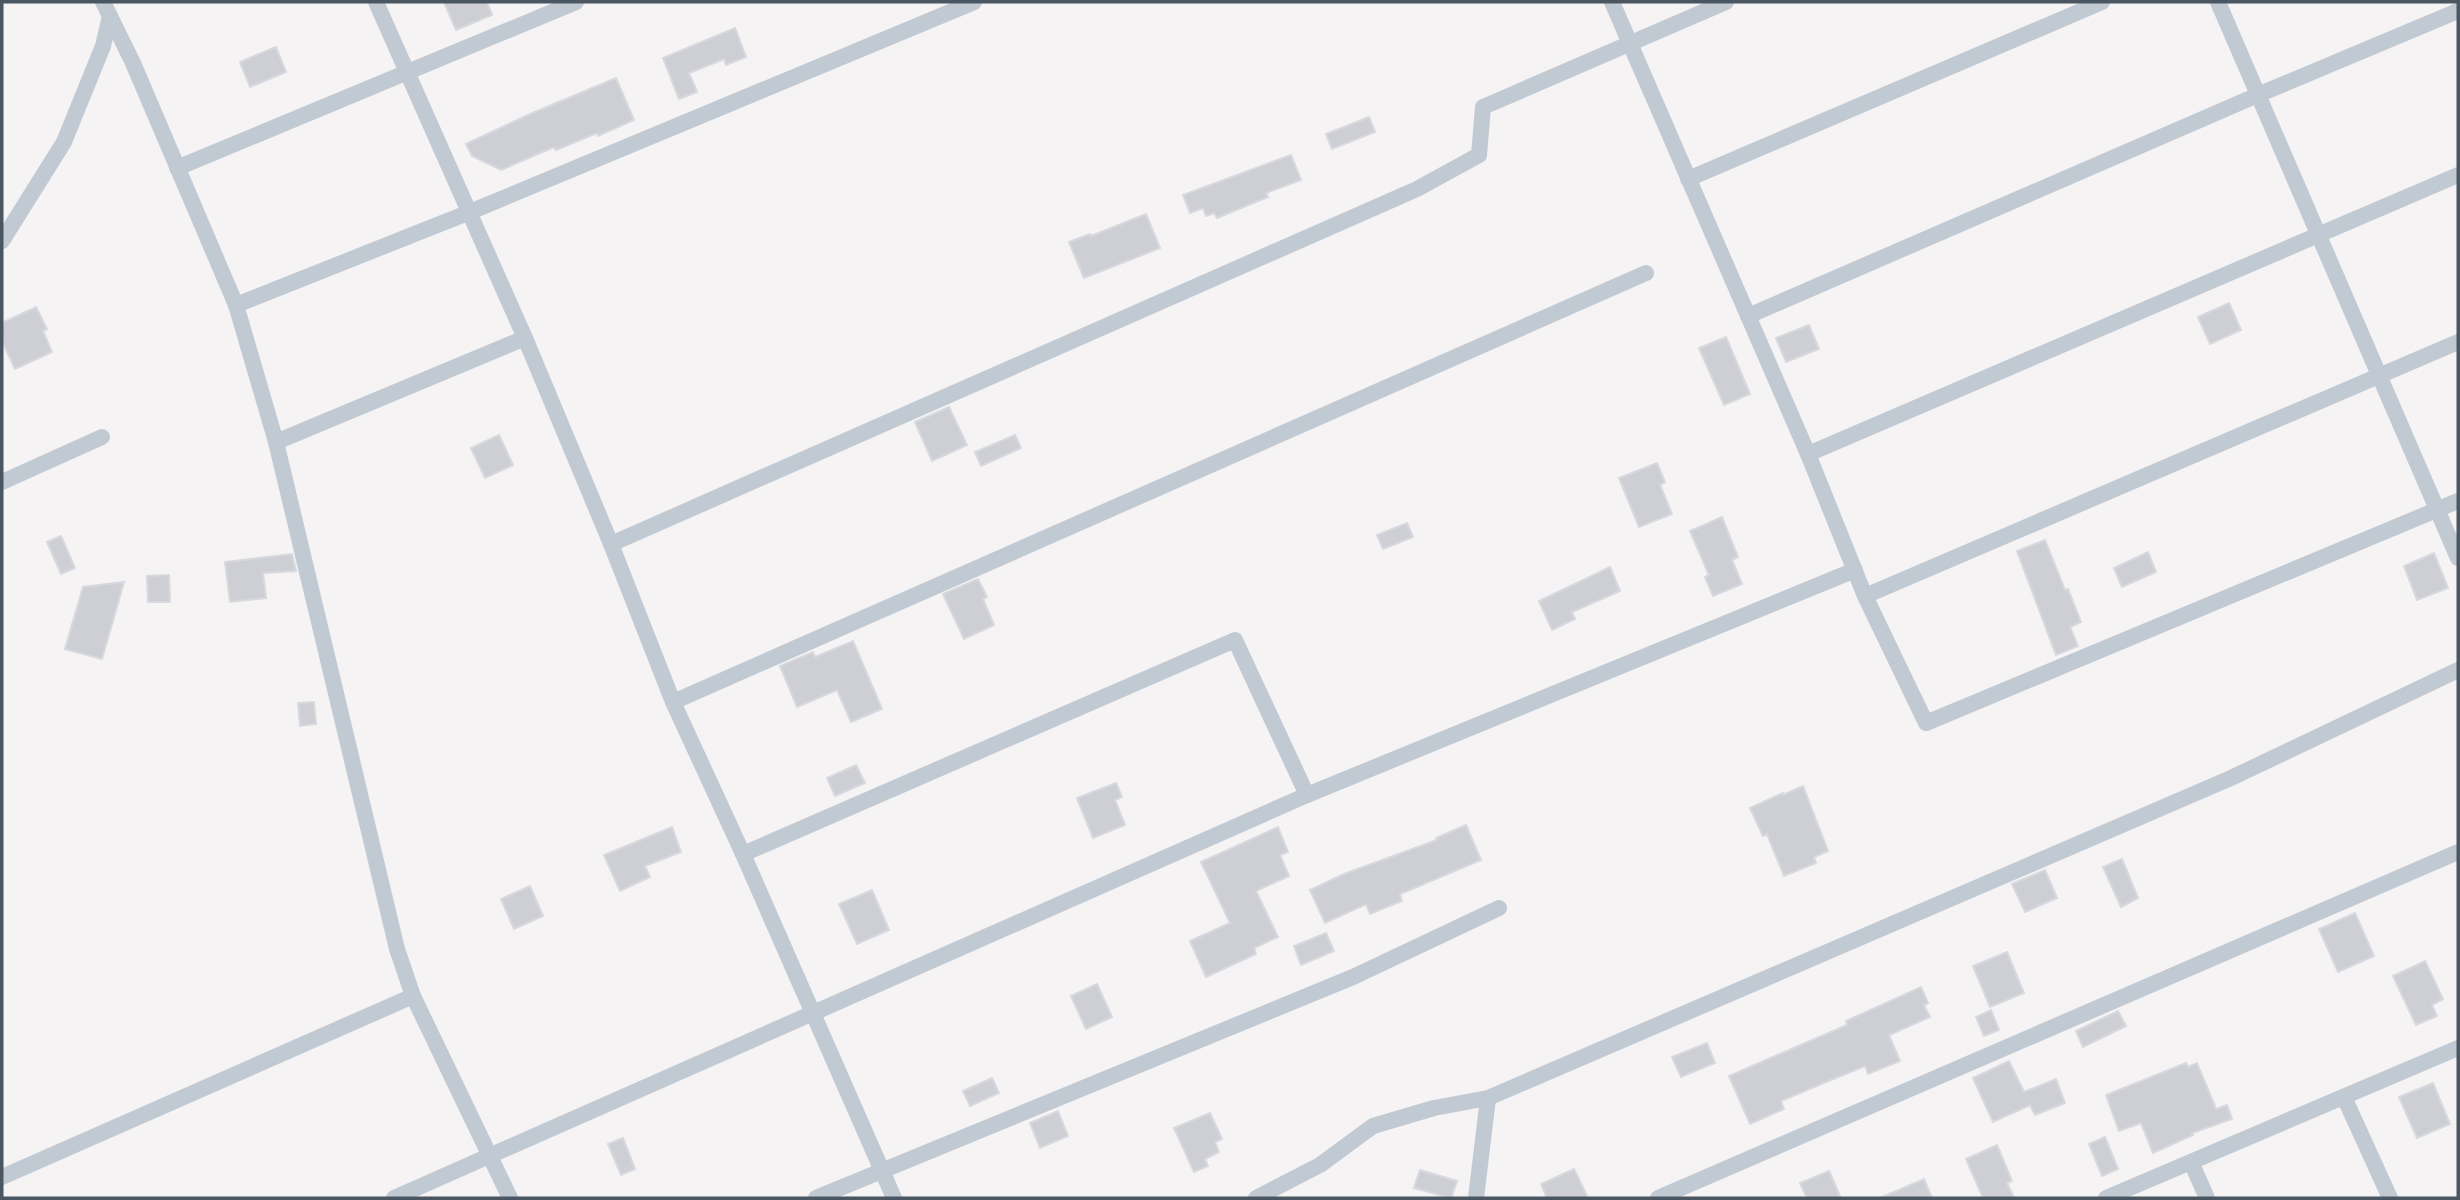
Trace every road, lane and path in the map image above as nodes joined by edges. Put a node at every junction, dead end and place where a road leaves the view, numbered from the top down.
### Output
1 (376, 2) edge
2 (576, 2) edge
3 (974, 2) edge
4 (1612, 2) edge
5 (1726, 2) edge
6 (2102, 2) edge
7 (2218, 2) edge
8 (106, 9) edge
9 (2458, 11) edge
10 (1631, 41) junction
11 (405, 71) junction
12 (2260, 94) junction
13 (177, 168) junction
14 (2458, 175) edge
15 (1688, 179) junction
16 (470, 212) junction
17 (2320, 233) junction
18 (2, 241) edge
19 (1646, 273) dead end
20 (236, 305) junction
21 (1748, 316) junction
22 (525, 338) junction
23 (2458, 342) edge
24 (2380, 377) junction
25 (102, 437) dead end
26 (276, 442) junction
27 (1808, 454) junction
28 (2, 482) edge
29 (2458, 501) edge
30 (2437, 511) junction
31 (611, 544) junction
32 (2458, 558) edge
33 (1855, 570) junction
34 (1865, 596) junction
35 (2458, 670) edge
36 (673, 702) junction
37 (1307, 795) junction
38 (2458, 852) edge
39 (743, 854) junction
40 (1499, 908) dead end
41 (413, 996) junction
42 (811, 1013) junction
43 (2458, 1048) edge
44 (2344, 1097) junction
45 (1488, 1098) junction
46 (491, 1156) junction
47 (2191, 1162) junction
48 (882, 1169) junction
49 (2, 1177) edge
50 (394, 1198) edge
51 (510, 1198) edge
52 (816, 1198) edge
53 (894, 1198) edge
54 (1256, 1198) edge
55 (1476, 1198) edge
56 (1658, 1198) edge
57 (2106, 1198) edge
58 (2207, 1198) edge
59 (2390, 1198) edge

1 - 11 street
2 - 11 street
3 - 16 street
4 - 10 street
5 - 10 street
6 - 15 street
7 - 12 street
8 - 13 street
8 - 18 street
9 - 12 street
10 - 15 street
10 - 31 street
11 - 13 street
11 - 16 street
12 - 17 street
12 - 21 street
13 - 20 street
14 - 17 street
15 - 21 street
16 - 20 street
16 - 22 street
17 - 24 street
17 - 27 street
19 - 36 street
20 - 26 street
21 - 27 street
22 - 26 street
22 - 31 street
23 - 24 street
24 - 30 street
24 - 34 street
25 - 28 street
26 - 41 street
27 - 33 street
29 - 30 street
30 - 32 street
30 - 34 street
31 - 36 street
33 - 34 street
33 - 37 street
35 - 45 street
36 - 39 street
37 - 39 street
37 - 42 street
38 - 56 street
39 - 42 street
40 - 48 street
41 - 46 street
41 - 49 street
42 - 46 street
42 - 48 street
43 - 44 street
44 - 47 street
44 - 59 street
45 - 54 street
45 - 55 street
46 - 50 street
46 - 51 street
47 - 57 street
47 - 58 street
48 - 52 street
48 - 53 street

